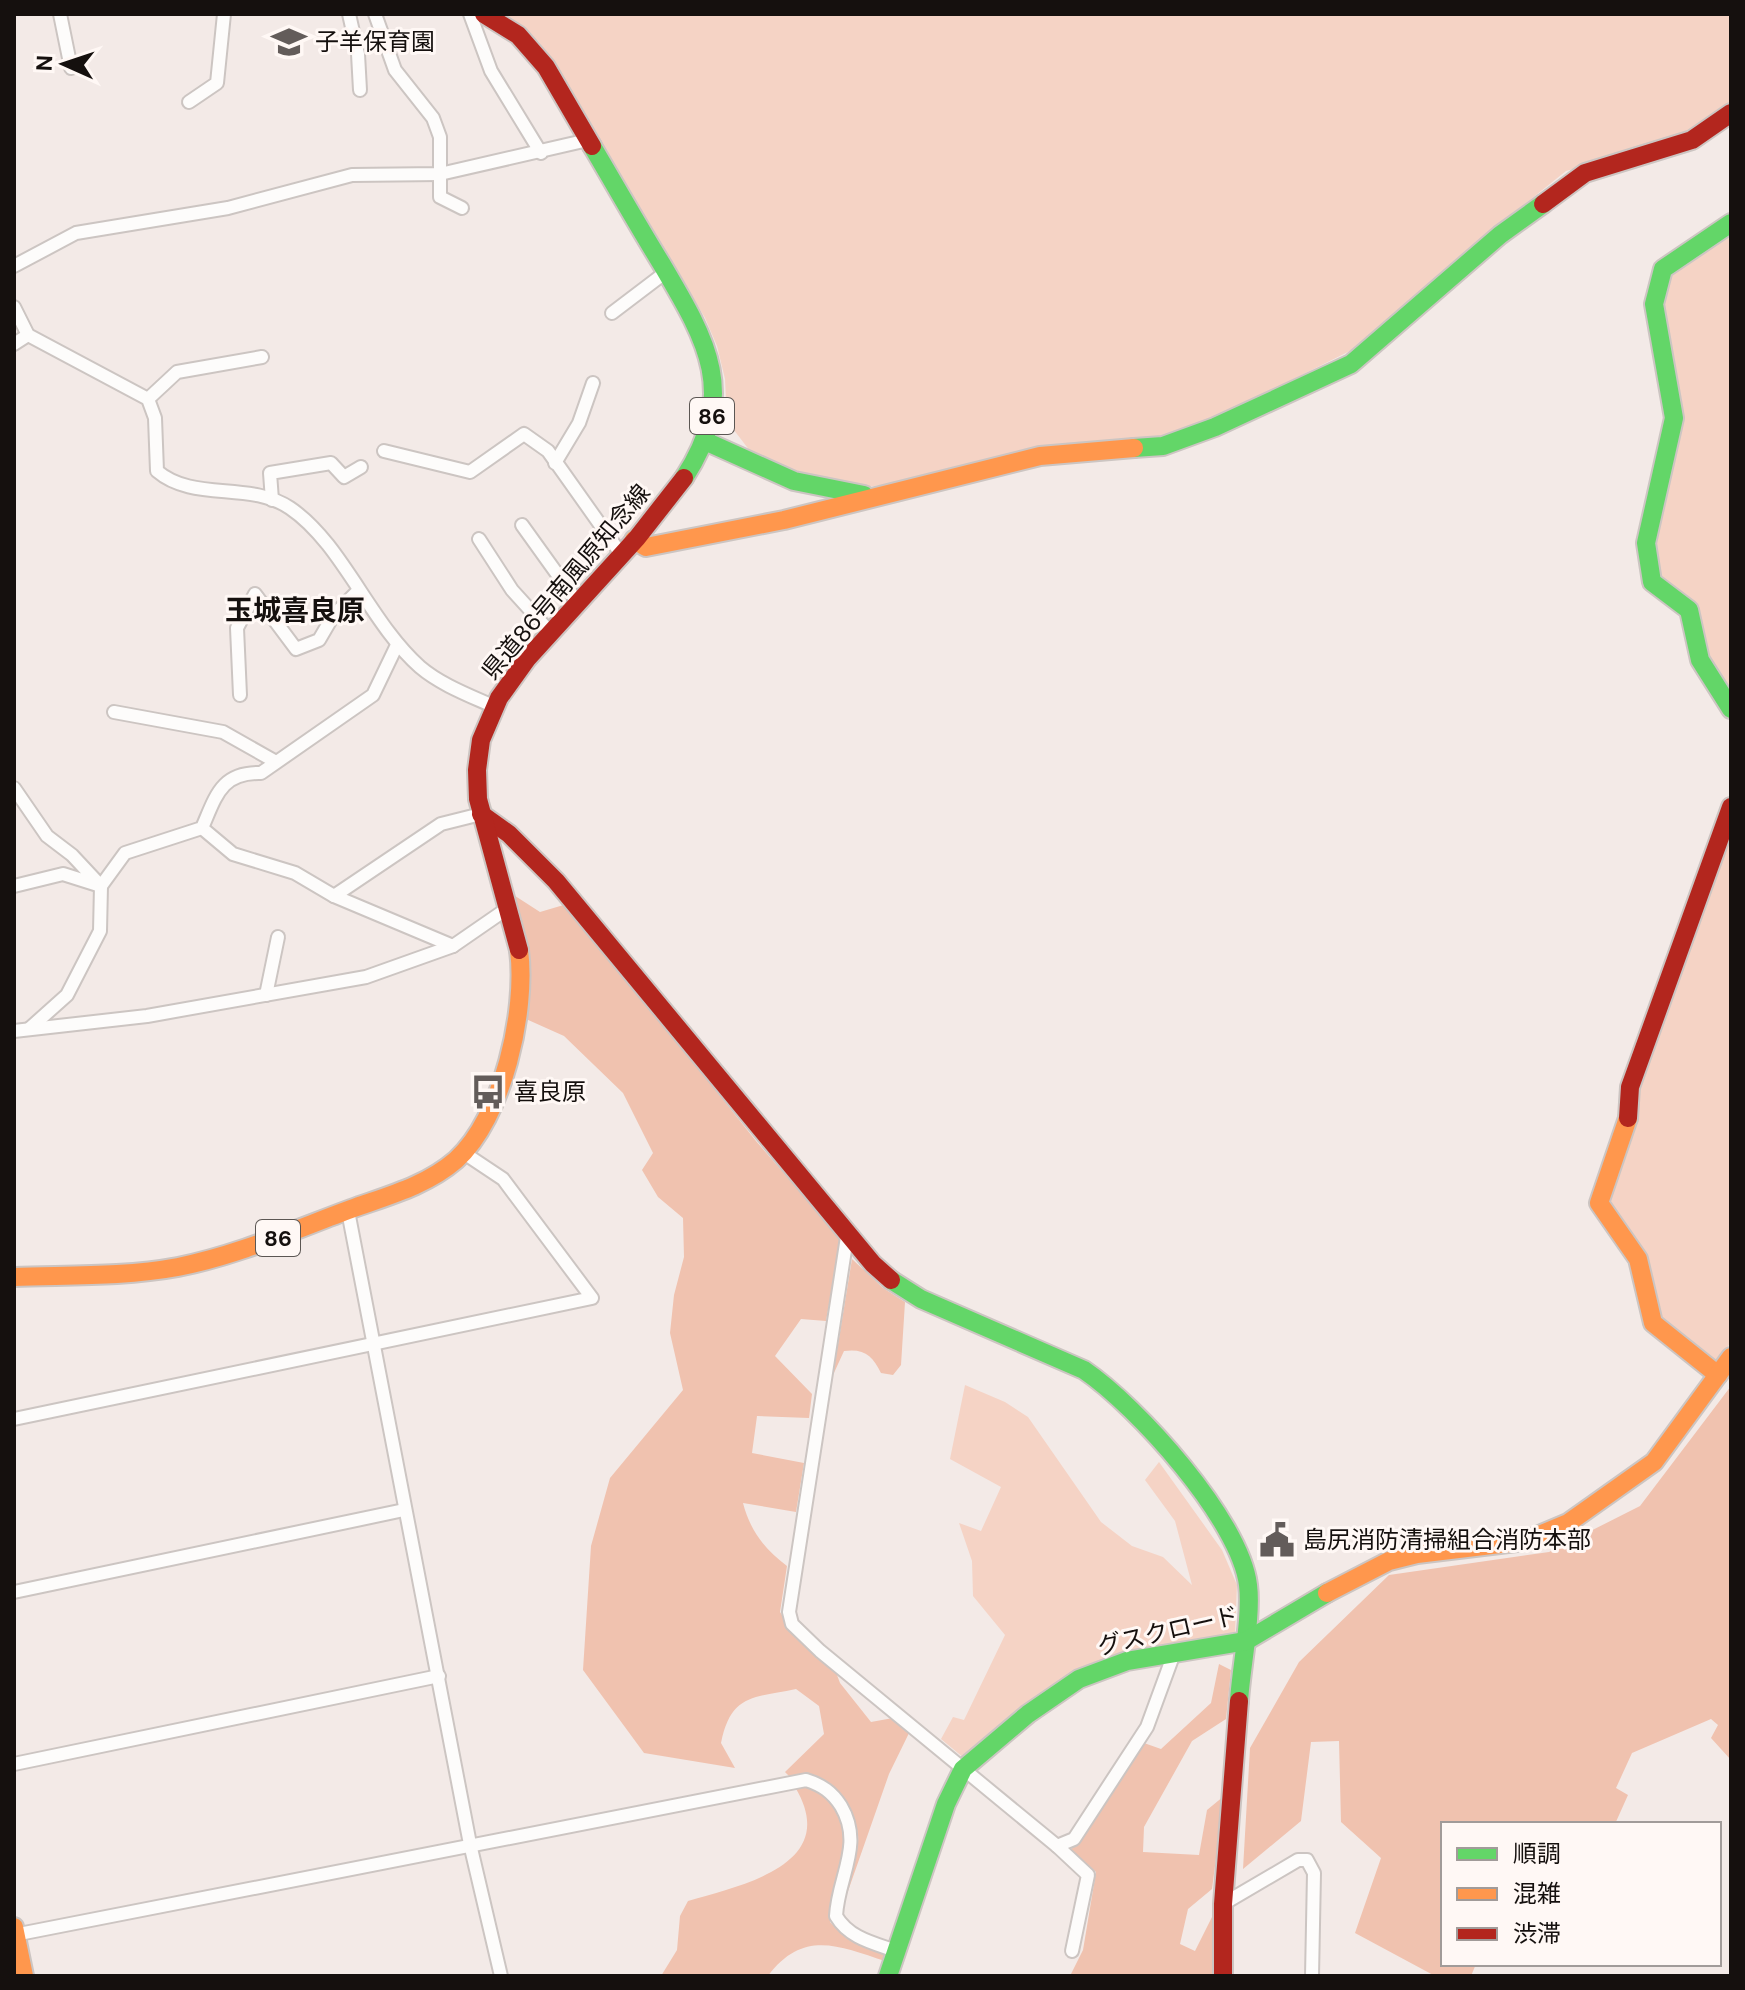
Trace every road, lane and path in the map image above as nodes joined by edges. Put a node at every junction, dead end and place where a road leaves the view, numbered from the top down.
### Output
1 (60, 14) edge
2 (224, 14) edge
3 (349, 14) edge
4 (375, 14) edge
5 (470, 14) edge
6 (484, 14) edge
7 (71, 68) dead end
8 (360, 90) dead end
9 (189, 102) dead end
10 (1731, 113) edge
11 (588, 140) junction
12 (541, 153) junction
13 (440, 174) junction
14 (462, 208) dead end
15 (1731, 223) edge
16 (14, 266) edge
17 (666, 272) junction
18 (14, 307) edge
19 (612, 313) dead end
20 (28, 335) junction
21 (14, 344) edge
22 (262, 357) dead end
23 (593, 383) dead end
24 (148, 399) junction
25 (705, 441) junction
26 (384, 451) dead end
27 (555, 463) junction
28 (361, 467) dead end
29 (870, 496) junction
30 (272, 500) junction
31 (522, 525) dead end
32 (479, 539) dead end
33 (628, 547) junction
34 (358, 591) junction
35 (578, 603) junction
36 (551, 633) junction
37 (397, 645) junction
38 (240, 695) dead end
39 (495, 707) junction
40 (1731, 709) edge
41 (114, 712) dead end
42 (276, 762) junction
43 (14, 788) edge
44 (1731, 807) edge
45 (481, 814) junction
46 (202, 828) junction
47 (14, 886) edge
48 (101, 886) junction
49 (334, 896) junction
50 (508, 908) junction
51 (278, 937) dead end
52 (453, 946) junction
53 (266, 995) junction
54 (29, 1029) junction
55 (14, 1031) edge
56 (464, 1153) junction
57 (348, 1211) junction
58 (847, 1237) junction
59 (14, 1277) edge
60 (372, 1345) junction
61 (1731, 1357) edge
62 (1718, 1375) junction
63 (14, 1419) edge
64 (404, 1510) junction
65 (14, 1592) edge
66 (1246, 1641) junction
67 (1173, 1656) junction
68 (439, 1676) junction
69 (14, 1764) edge
70 (963, 1769) junction
71 (470, 1844) junction
72 (1057, 1846) junction
73 (1223, 1904) junction
74 (15, 1932) edge
75 (896, 1951) junction
76 (1072, 1951) dead end
77 (24, 1976) edge
78 (501, 1976) edge
79 (888, 1976) edge
80 (1223, 1976) edge
81 (1312, 1976) edge

1 - 7 street
2 - 9 street
3 - 8 street
4 - 13 street
5 - 12 street
6 - 11 street, 県道86号南風原知念線 / 86
10 - 29 street
11 - 12 street
11 - 17 street, 県道86号南風原知念線 / 86
12 - 13 street
13 - 14 street
13 - 16 street
15 - 40 street
17 - 19 street
17 - 25 street, 県道86号南風原知念線 / 86
18 - 20 street
20 - 21 street
20 - 24 street
22 - 24 street
23 - 27 street
24 - 30 street
25 - 29 street
25 - 33 street, 県道86号南風原知念線 / 86
26 - 27 street
27 - 33 street
28 - 30 street
29 - 33 street
30 - 34 street
31 - 35 street
32 - 36 street
33 - 35 street, 県道86号南風原知念線 / 86
34 - 37 street
34 - 38 street
35 - 36 street, 県道86号南風原知念線 / 86
36 - 39 street, 県道86号南風原知念線 / 86
37 - 39 street
37 - 42 street
39 - 45 street, 県道86号南風原知念線 / 86
41 - 42 street
42 - 46 street
43 - 48 street
44 - 62 street
45 - 49 street
45 - 50 street, 県道86号南風原知念線 / 86
45 - 58 street
46 - 48 street
46 - 49 street
47 - 48 street
48 - 54 street
49 - 52 street
50 - 52 street
50 - 56 street, 県道86号南風原知念線 / 86
51 - 53 street
52 - 53 street
53 - 54 street
54 - 55 street
56 - 57 street, 県道86号南風原知念線 / 86
56 - 60 street
57 - 59 street, 県道86号南風原知念線 / 86
57 - 60 street
58 - 66 street
58 - 70 street
60 - 63 street
60 - 64 street
61 - 62 street, グスクロード
62 - 66 street, グスクロード
64 - 65 street
64 - 68 street
66 - 67 street, グスクロード
66 - 73 street
67 - 70 street, グスクロード
67 - 72 street
68 - 69 street
68 - 71 street
70 - 72 street
70 - 75 street, グスクロード
71 - 74 street
71 - 75 street
71 - 78 street
72 - 76 street
73 - 80 street
73 - 81 street
74 - 77 street
75 - 79 street, グスクロード

